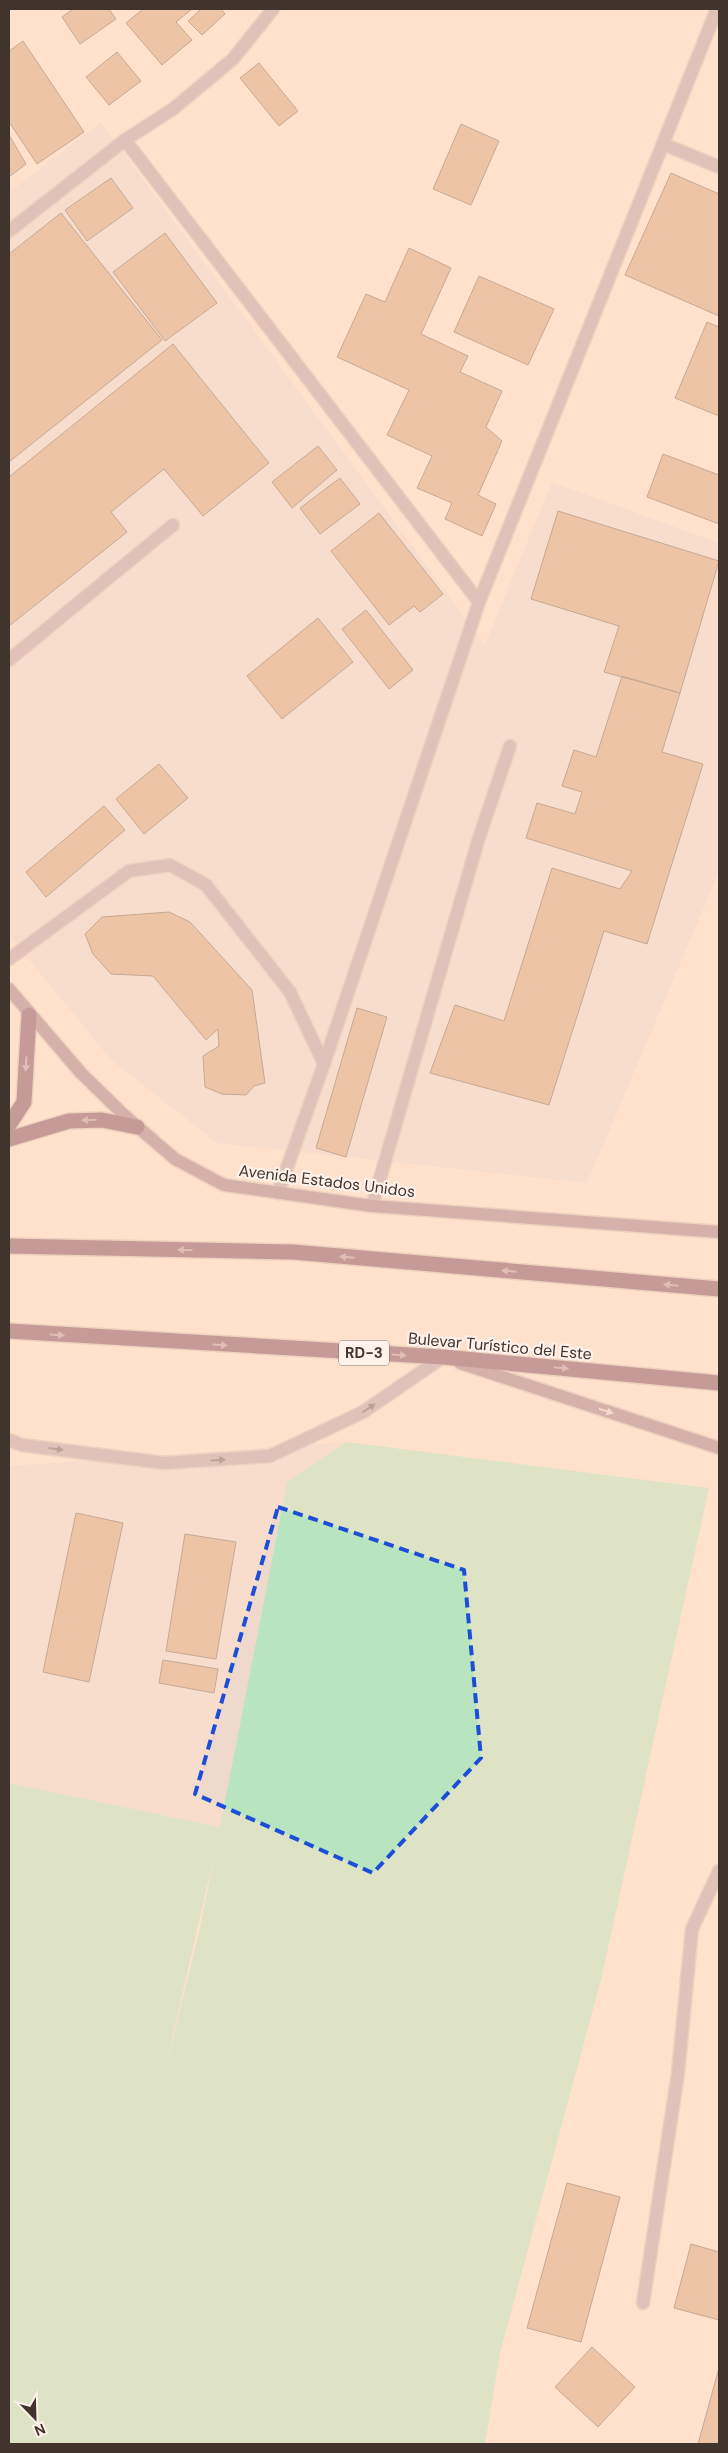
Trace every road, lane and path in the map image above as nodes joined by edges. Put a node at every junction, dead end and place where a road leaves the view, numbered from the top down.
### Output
1 (717, 9) edge
2 (267, 11) edge
3 (125, 140) junction
4 (663, 144) junction
5 (719, 167) edge
6 (9, 231) edge
7 (173, 525) dead end
8 (478, 602) junction
9 (9, 660) edge
10 (510, 746) dead end
11 (9, 959) edge
12 (9, 989) edge
13 (29, 1015) junction
14 (324, 1064) junction
15 (9, 1125) edge
16 (137, 1127) junction
17 (9, 1139) edge
18 (278, 1193) junction
19 (372, 1206) junction
20 (719, 1232) edge
21 (9, 1246) edge
22 (719, 1289) edge
23 (9, 1332) edge
24 (443, 1357) junction
25 (719, 1383) edge
26 (9, 1440) edge
27 (719, 1448) edge
28 (719, 1871) edge
29 (642, 2303) dead end

1 - 4 street
2 - 3 street
3 - 6 street
3 - 8 street
4 - 5 street
4 - 8 street
7 - 9 street
8 - 14 street
10 - 19 street
11 - 14 street
12 - 13 street, Avenida Estados Unidos
13 -> 15 highway
13 - 16 street, Avenida Estados Unidos
14 - 18 street
16 -> 17 highway
16 - 18 street, Avenida Estados Unidos
18 - 19 street, Avenida Estados Unidos
19 - 20 street, Avenida Estados Unidos
22 -> 21 highway
23 -> 24 highway, Bulevar Turístico del Este / RD-3
24 -> 25 highway, Bulevar Turístico del Este / RD-3
26 -> 24 street
24 -> 27 street
28 - 29 street

